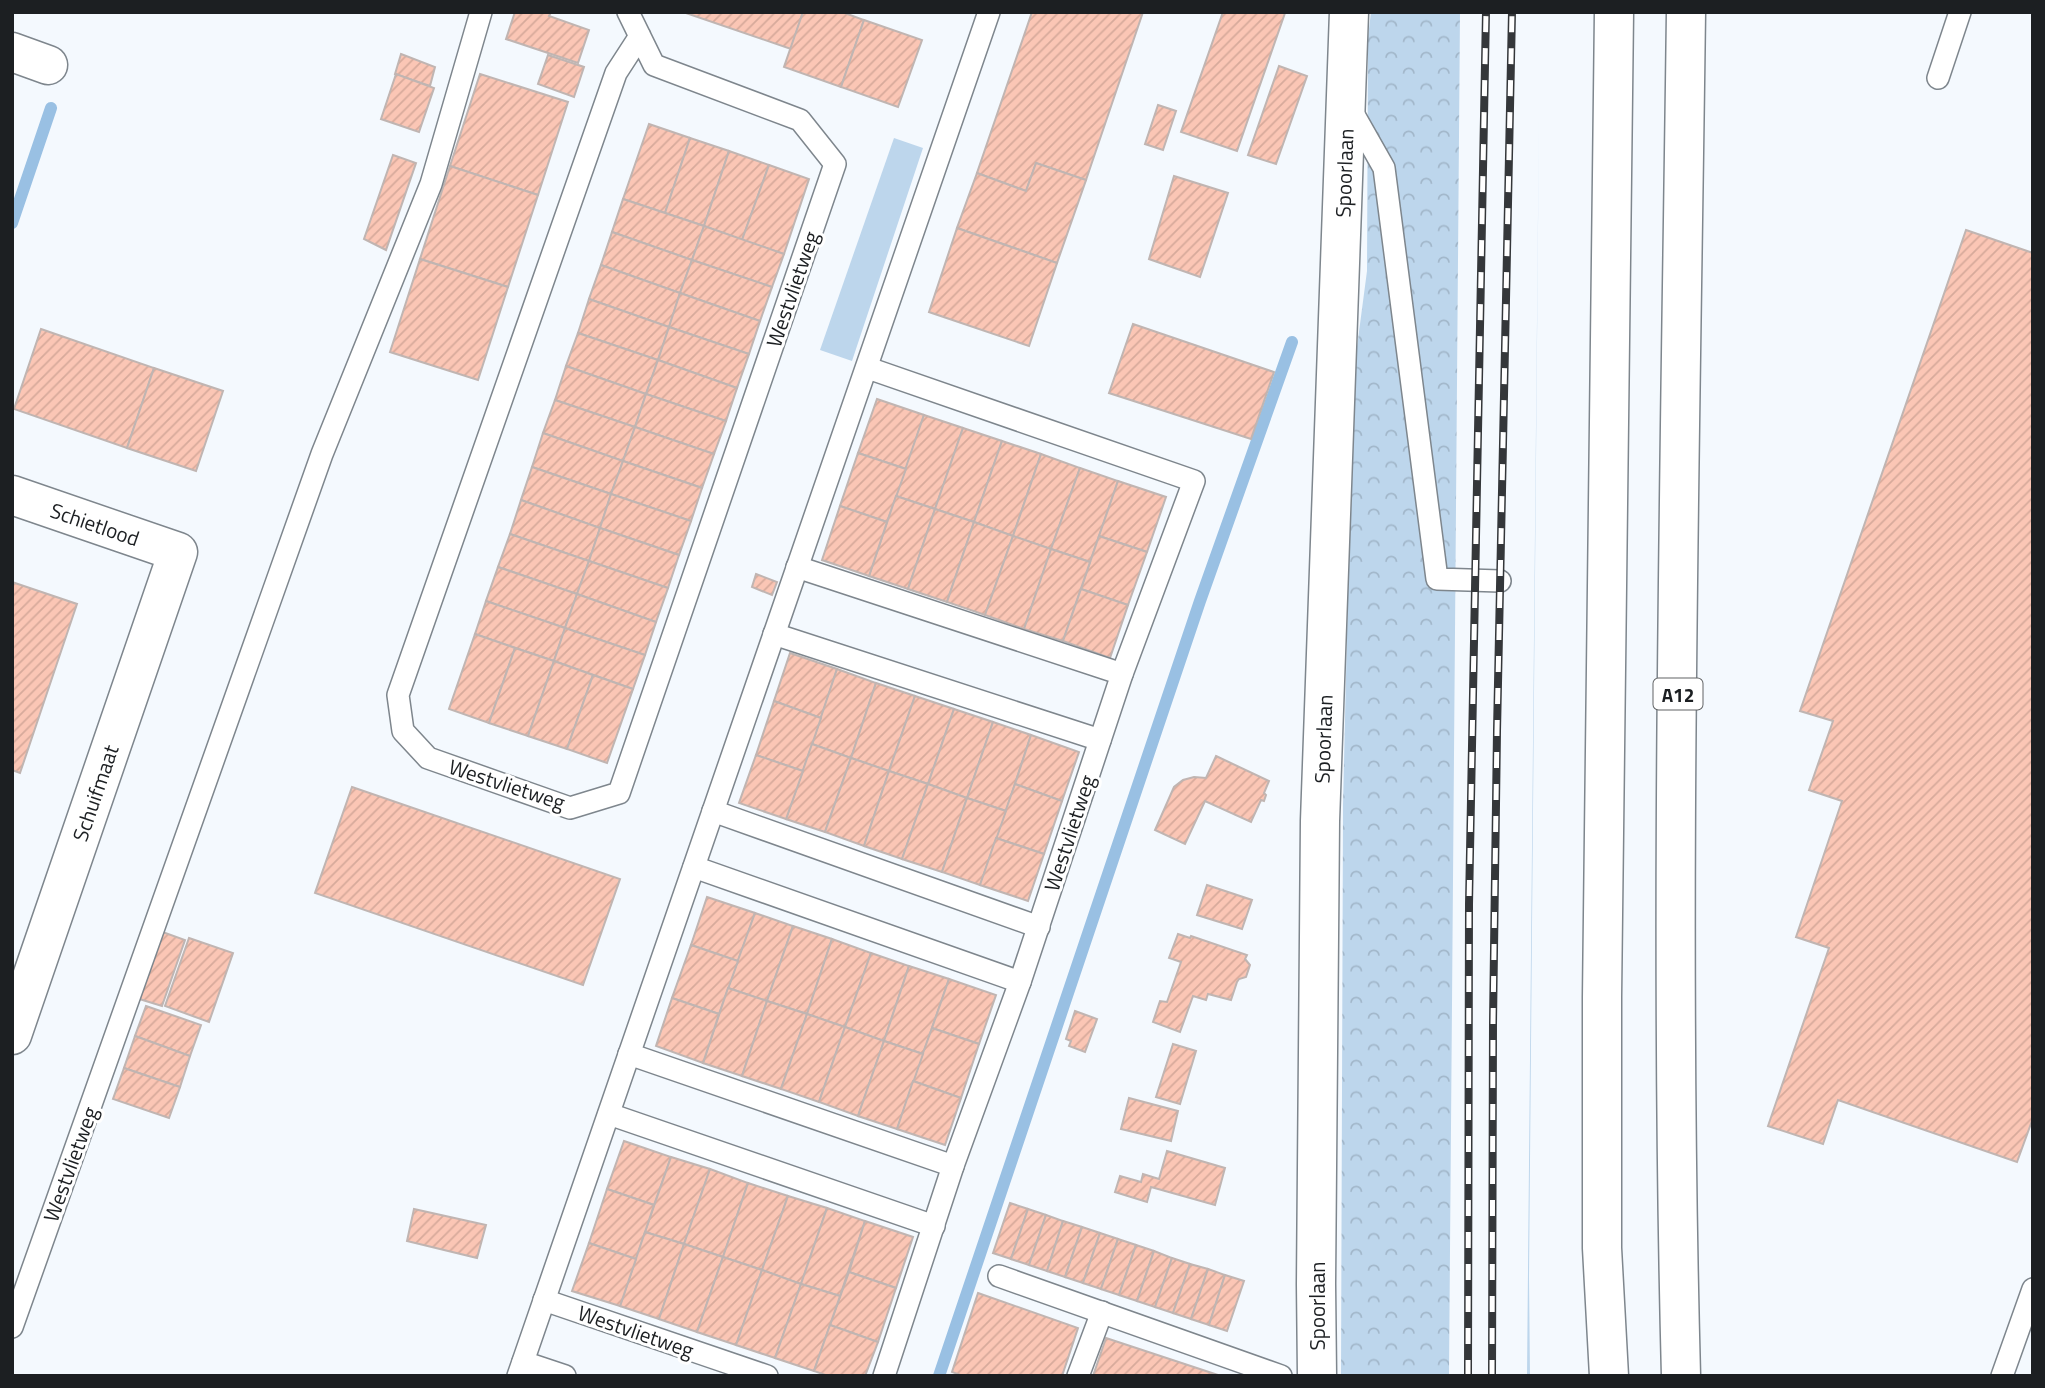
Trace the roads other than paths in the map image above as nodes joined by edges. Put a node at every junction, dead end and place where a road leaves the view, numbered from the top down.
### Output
1 (481, 12) edge
2 (628, 12) edge
3 (989, 12) edge
4 (1349, 12) edge
5 (1614, 12) edge
6 (1686, 12) edge
7 (1960, 12) edge
8 (640, 36) junction
9 (12, 52) edge
10 (48, 65) dead end
11 (1938, 78) dead end
12 (1347, 103) junction
13 (868, 368) junction
14 (12, 495) edge
15 (178, 552) joint
16 (797, 566) junction
17 (1500, 581) dead end
18 (775, 634) junction
19 (1122, 674) junction
20 (1100, 740) junction
21 (713, 811) junction
22 (694, 867) junction
23 (1039, 926) junction
24 (1020, 982) junction
25 (12, 1035) edge
26 (629, 1054) junction
27 (609, 1114) junction
28 (953, 1166) junction
29 (934, 1226) junction
30 (999, 1276) dead end
31 (2033, 1289) edge
32 (1604, 1291) junction
33 (544, 1300) junction
34 (1102, 1312) junction
35 (12, 1327) edge
36 (521, 1369) edge
37 (565, 1376) edge
38 (767, 1376) edge
39 (884, 1376) edge
40 (1077, 1376) edge
41 (1281, 1376) edge
42 (1317, 1376) edge
43 (1594, 1376) edge
44 (1609, 1376) edge
45 (1681, 1376) edge
46 (2002, 1376) edge

1 - 35 lane, Westvlietweg
2 - 8 lane, Westvlietweg
3 - 13 lane
4 - 12 main road, Spoorlaan
5 - 32 main road
6 - 45 main road, A12
7 - 11 lane
8 - 8 lane, Westvlietweg
9 - 10 main road
12 - 17 lane, Spoorlaan
12 - 42 main road, Spoorlaan
13 - 16 lane
13 - 19 lane, Westvlietweg
14 - 15 main road, Schietlood
15 - 25 main road, Schuifmaat
16 - 18 lane
16 - 19 lane
18 - 20 lane
18 - 21 lane
19 - 20 lane, Westvlietweg
20 - 23 lane, Westvlietweg
21 - 22 lane
21 - 23 lane
22 - 24 lane
22 - 26 lane
23 - 24 lane, Westvlietweg
24 - 28 lane, Westvlietweg
26 - 27 lane
26 - 28 lane
27 - 29 lane
27 - 33 lane
28 - 29 lane, Westvlietweg
29 - 39 lane, Westvlietweg
30 - 34 lane
31 - 46 lane
32 - 43 main road
32 - 44 main road
33 - 36 lane
33 - 38 lane, Westvlietweg
34 - 40 lane
34 - 41 lane
36 - 37 lane

